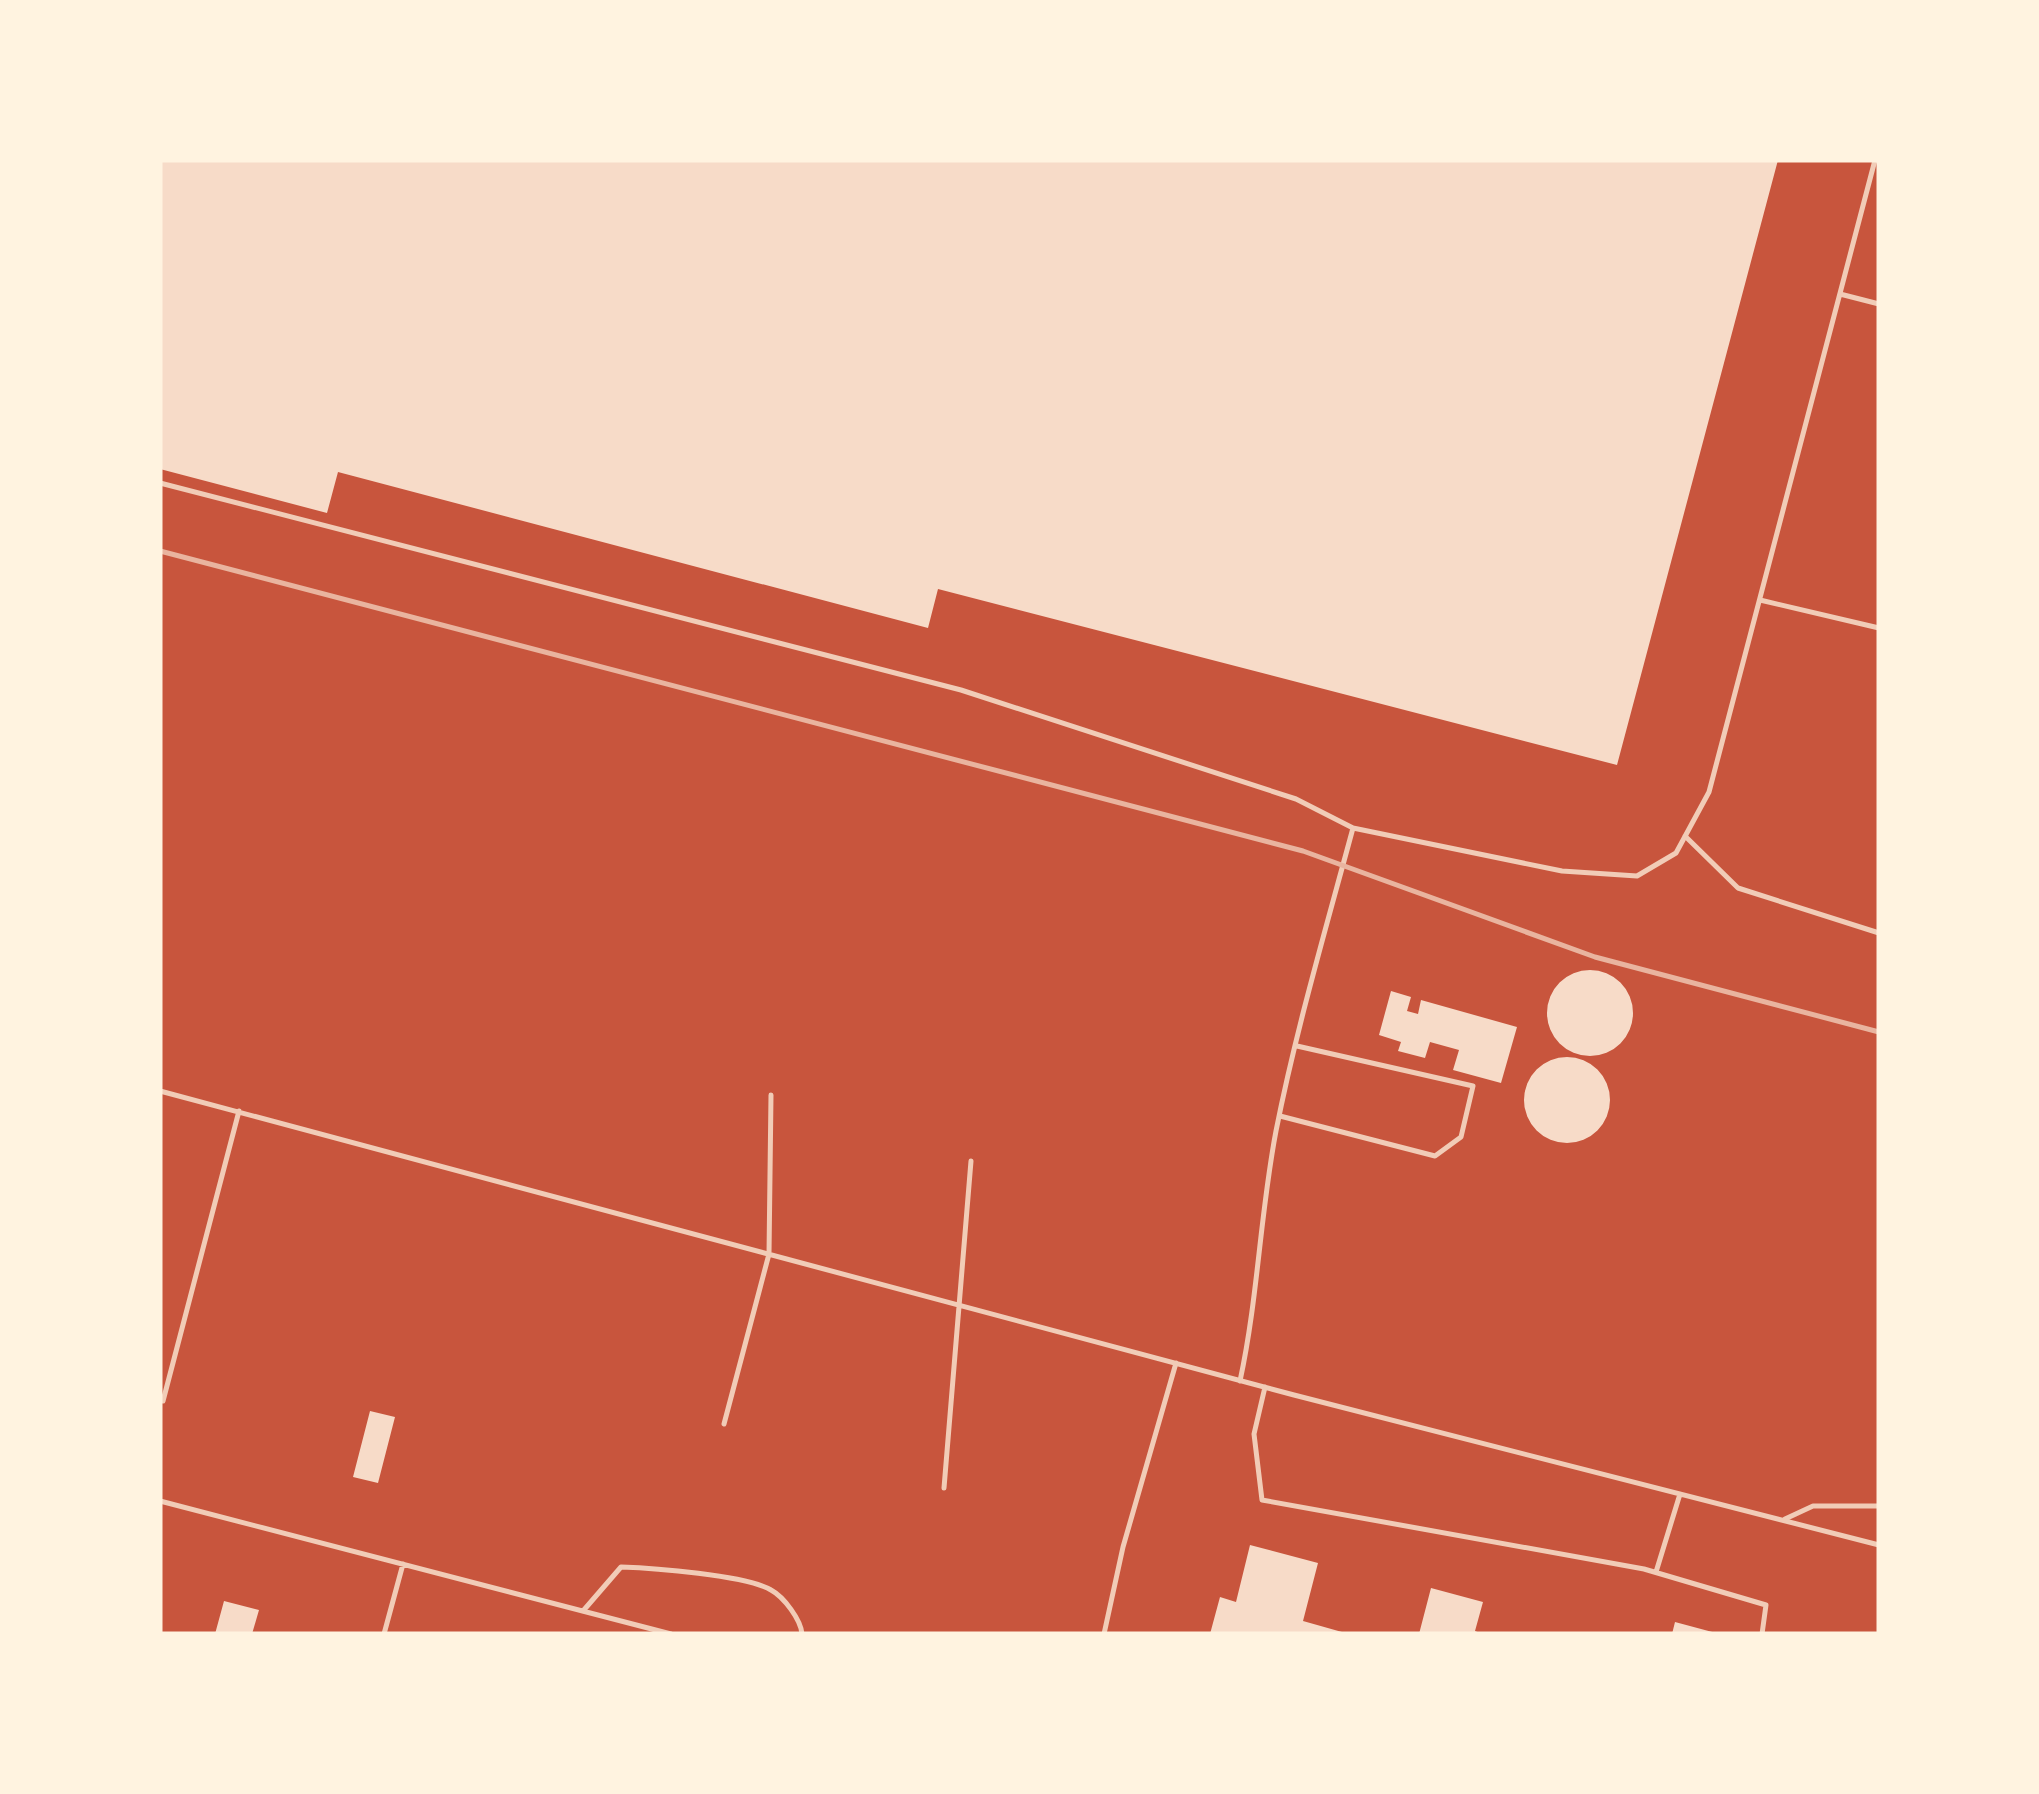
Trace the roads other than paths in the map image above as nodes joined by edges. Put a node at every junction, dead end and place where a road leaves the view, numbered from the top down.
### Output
1 (1875, 160) edge
2 (1840, 294) junction
3 (1879, 304) edge
4 (160, 483) edge
5 (1760, 600) junction
6 (1879, 628) edge
7 (1353, 828) junction
8 (1685, 836) junction
9 (1879, 933) edge
10 (1298, 1046) junction
11 (160, 1091) edge
12 (770, 1095) dead end
13 (239, 1111) junction
14 (1280, 1116) junction
15 (971, 1161) dead end
16 (768, 1254) junction
17 (958, 1305) junction
18 (1176, 1364) junction
19 (1240, 1380) junction
20 (1265, 1387) junction
21 (163, 1401) dead end
22 (724, 1424) dead end
23 (944, 1488) dead end
24 (1680, 1494) junction
25 (160, 1502) edge
26 (1879, 1506) edge
27 (1782, 1520) junction
28 (1879, 1545) edge
29 (403, 1564) junction
30 (1656, 1572) junction
31 (583, 1611) junction
32 (384, 1634) edge
33 (671, 1634) edge
34 (802, 1634) edge
35 (1104, 1634) edge
36 (1762, 1634) edge

1 - 2 lane
2 - 3 lane
2 - 5 lane
4 - 7 lane
5 - 6 lane
5 - 8 lane
7 - 8 lane
7 - 10 lane
8 - 9 lane
10 - 14 lane
10 - 14 lane
11 - 13 lane
12 - 16 lane
13 - 16 lane
13 - 21 lane
14 - 19 lane
15 - 17 lane
16 - 17 lane
16 - 22 lane
17 - 18 lane
17 - 23 lane
18 - 19 lane
18 - 35 lane
19 - 20 lane
20 - 24 lane
20 - 30 lane
24 - 27 lane
24 - 30 lane
25 - 29 lane
26 - 27 lane
27 - 28 lane
29 - 31 lane
29 - 32 lane
30 - 36 lane
31 - 33 lane
31 - 34 lane

